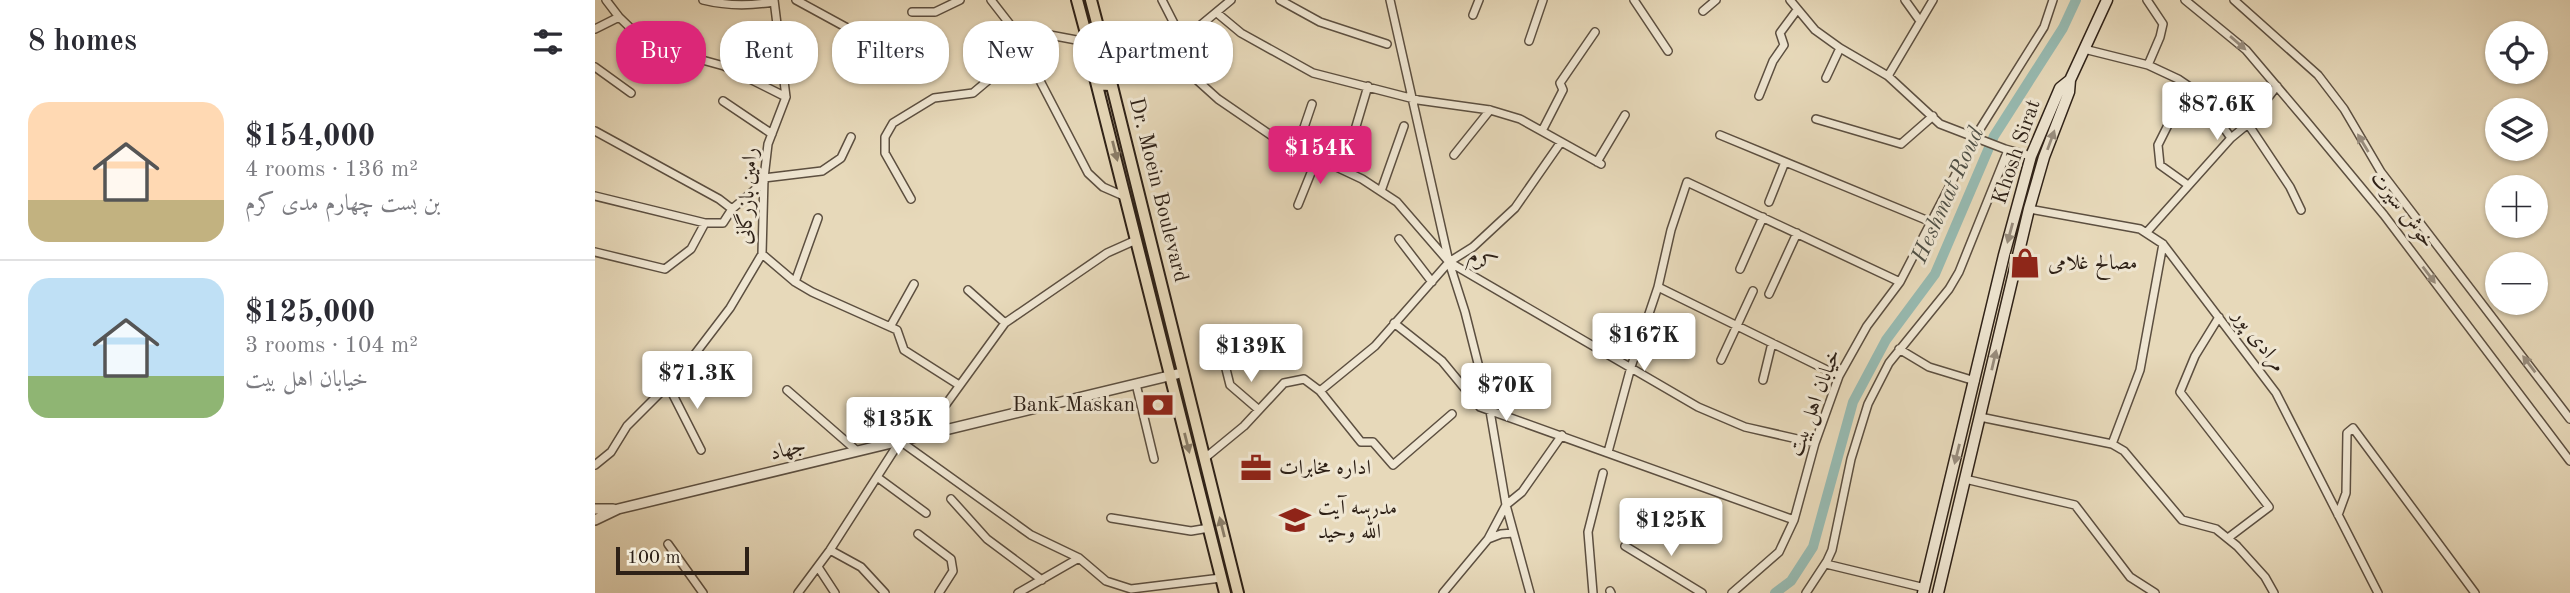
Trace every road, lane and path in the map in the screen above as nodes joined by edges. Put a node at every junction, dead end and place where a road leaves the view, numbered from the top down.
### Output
1 (606, 0) edge
2 (703, 0) edge
3 (796, 0) edge
4 (960, 0) edge
5 (991, 0) edge
6 (1077, 0) edge
7 (1091, 0) edge
8 (1162, 0) edge
9 (1231, 0) edge
10 (1280, 0) edge
11 (1390, 0) edge
12 (1479, 0) edge
13 (1543, 0) edge
14 (1634, 0) edge
15 (1716, 0) edge
16 (1790, 0) edge
17 (1905, 0) edge
18 (1933, 0) edge
19 (2053, 0) edge
20 (2107, 0) edge
21 (2147, 0) edge
22 (2185, 0) edge
23 (773, 1) edge
24 (2238, 2) edge
25 (1797, 10) junction
26 (1703, 11) dead end
27 (912, 12) dead end
28 (1217, 13) junction
29 (1473, 15) dead end
30 (619, 17) junction
31 (834, 21) edge
32 (1007, 21) edge
33 (1082, 21) edge
34 (1097, 21) edge
35 (1173, 21) edge
36 (1207, 21) edge
37 (1920, 21) junction
38 (595, 29) edge
39 (1595, 32) dead end
40 (1529, 41) dead end
41 (1387, 44) dead end
42 (1840, 48) junction
43 (2084, 49) junction
44 (1668, 51) dead end
45 (2148, 65) junction
46 (595, 67) edge
47 (1888, 76) junction
48 (1826, 78) dead end
49 (2070, 80) junction
50 (2184, 83) junction
51 (984, 84) edge
52 (1042, 84) edge
53 (1098, 84) joint
54 (1106, 84) edge
55 (1112, 84) edge
56 (1201, 84) edge
57 (1368, 86) junction
58 (2277, 86) junction
59 (631, 93) dead end
60 (1759, 96) dead end
61 (786, 97) junction
62 (1411, 98) junction
63 (723, 101) dead end
64 (1312, 104) dead end
65 (1490, 110) junction
66 (1625, 115) dead end
67 (1933, 116) junction
68 (1816, 119) dead end
69 (2248, 124) junction
70 (1404, 126) dead end
71 (595, 131) edge
72 (1542, 131) junction
73 (772, 134) junction
74 (1720, 135) dead end
75 (851, 137) dead end
76 (1978, 138) junction
77 (2231, 138) junction
78 (1561, 142) junction
79 (1297, 148) junction
80 (2007, 149) junction
81 (1454, 155) dead end
82 (2031, 156) junction
83 (1317, 158) junction
84 (1785, 162) junction
85 (1343, 170) junction
86 (764, 180) junction
87 (2188, 185) junction
88 (1381, 191) junction
89 (595, 196) edge
90 (1126, 197) junction
91 (911, 199) dead end
92 (1769, 202) dead end
93 (1298, 205) dead end
94 (733, 209) junction
95 (2029, 209) junction
96 (2301, 211) dead end
97 (1763, 217) junction
98 (818, 218) dead end
99 (1931, 222) junction
100 (705, 223) junction
101 (1797, 233) junction
102 (2146, 233) junction
103 (1399, 239) dead end
104 (1136, 240) junction
105 (2163, 244) junction
106 (595, 252) edge
107 (762, 254) junction
108 (1450, 262) junction
109 (1740, 269) dead end
110 (796, 282) junction
111 (1432, 282) junction
112 (1900, 282) junction
113 (914, 284) dead end
114 (1658, 287) junction
115 (968, 290) dead end
116 (1753, 291) dead end
117 (1769, 294) dead end
118 (2219, 317) junction
119 (1005, 323) junction
120 (1394, 323) junction
121 (1736, 326) junction
122 (890, 327) junction
123 (1772, 343) junction
124 (1899, 349) junction
125 (1721, 360) dead end
126 (1631, 367) junction
127 (1226, 369) dead end
128 (1184, 372) junction
129 (1171, 375) junction
130 (1839, 376) junction
131 (1763, 380) dead end
132 (1975, 381) junction
133 (1136, 384) junction
134 (668, 385) junction
135 (959, 385) junction
136 (787, 390) dead end
137 (1320, 391) junction
138 (1259, 410) junction
139 (1490, 411) junction
140 (1452, 414) dead end
141 (1980, 416) junction
142 (2570, 419) edge
143 (930, 433) junction
144 (1562, 435) junction
145 (900, 441) junction
146 (1815, 443) junction
147 (2112, 444) junction
148 (701, 450) dead end
149 (857, 451) junction
150 (1608, 452) junction
151 (1205, 458) junction
152 (1154, 459) dead end
153 (2570, 461) edge
154 (595, 465) edge
155 (1603, 473) dead end
156 (877, 477) junction
157 (1965, 479) junction
158 (951, 499) dead end
159 (1506, 505) junction
160 (595, 509) edge
161 (618, 509) junction
162 (926, 513) dead end
163 (2338, 515) junction
164 (1111, 517) dead end
165 (595, 520) edge
166 (1794, 520) junction
167 (1209, 528) junction
168 (1513, 533) junction
169 (918, 534) dead end
170 (2228, 538) junction
171 (1489, 539) junction
172 (668, 544) dead end
173 (1625, 547) dead end
174 (830, 550) junction
175 (1079, 558) junction
176 (1826, 564) junction
177 (818, 567) junction
178 (1221, 578) junction
179 (1042, 580) junction
180 (1924, 591) edge
181 (702, 593) edge
182 (798, 593) edge
183 (835, 593) edge
184 (885, 593) edge
185 (939, 593) edge
186 (1018, 593) edge
187 (1225, 593) edge
188 (1238, 593) edge
189 (1443, 593) edge
190 (1530, 593) edge
191 (1593, 593) edge
192 (1702, 593) edge
193 (1732, 593) edge
194 (1806, 593) edge
195 (1938, 593) edge
196 (2155, 593) edge
197 (2274, 593) edge
198 (2378, 593) edge
199 (2475, 593) edge

1 - 30 street
2 - 23 street
3 - 31 street
4 - 27 street
5 - 32 street
6 - 33 main road
7 - 34 main road
8 - 35 street
9 - 28 street
10 - 41 street
11 - 62 street
12 - 29 street
13 - 40 street
14 - 44 street
15 - 26 street
16 - 25 street
17 - 37 street
18 - 37 street
19 - 76 street, خیابان اهل بیت
20 - 43 main road
21 - 45 street
22 -> 58 street, خوش سیرت
23 - 61 street, رامین بازرگانی
142 -> 24 street, خوش سیرت
25 - 42 street
25 - 60 street
28 - 36 street
28 - 57 street
30 - 38 street
30 - 61 street
37 - 47 street
39 - 72 street
42 - 47 street
42 - 48 street
43 - 45 street
43 - 49 main road
45 - 50 street
46 - 59 street
47 - 67 street
49 - 82 main road, Khosh Sirat
95 -> 49 main road, Khosh Sirat
50 - 77 street
50 - 87 street
51 - 91 street
52 - 90 street
53 - 54 main road
53 -> 90 main road, Dr. Moein Boulevard
55 - 128 main road, Dr. Moein Boulevard
56 - 79 street, کرم
57 - 62 street
57 - 85 street
58 - 69 street
58 -> 153 street, خوش سیرت
61 - 73 street, رامین بازرگانی
62 - 65 street
62 - 108 street
63 - 73 street
64 - 79 street
65 - 72 street
65 - 81 street
66 - 78 street
67 - 68 street
67 - 76 street
69 - 77 street
69 - 96 street
70 - 88 street
71 - 94 street
72 - 78 street
73 - 86 street, رامین بازرگانی
74 - 84 street
75 - 86 street
76 - 80 street
76 - 99 street, خیابان اهل بیت
77 - 87 street
78 - 108 street
79 - 83 street, کرم
80 - 82 street
80 - 124 street
82 -> 132 main road, Khosh Sirat
83 - 85 street, کرم
83 - 93 street
84 - 92 street
84 - 99 street
85 - 88 street, کرم
86 - 94 street
86 - 107 street, رامین بازرگانی
87 - 102 street
88 - 108 street, کرم
89 - 100 street
90 - 104 main road, Dr. Moein Boulevard
94 - 100 street
95 - 102 street, مرادی پور
141 -> 95 main road, Khosh Sirat
97 - 101 street
97 - 109 street
97 - 114 street
98 - 110 street
99 - 112 street, خیابان اهل بیت
100 - 106 street
101 - 112 street
101 - 117 street
102 - 105 street, مرادی پور
103 - 111 street
104 - 119 street
104 - 129 main road, Dr. Moein Boulevard
105 - 118 street, مرادی پور
105 - 147 street
107 - 110 street
107 - 134 street, رامین بازرگانی
108 - 111 street
108 - 126 street, کرم
108 - 139 street
110 - 122 street
111 - 120 street
112 - 130 street, خیابان اهل بیت
113 - 122 street
114 - 121 street
114 - 126 street
115 - 119 street
116 - 121 street
118 - 163 street, مرادی پور
118 - 170 street
119 - 135 street
120 - 137 street
120 - 139 street
121 - 123 street
121 - 125 street
122 - 135 street
123 - 130 street
123 - 131 street
124 - 132 street
124 - 176 street
126 - 146 street, کرم
126 - 150 street
127 - 138 street
128 - 129 street, جهاد
128 - 151 main road, Dr. Moein Boulevard
129 - 133 street, جهاد
129 -> 167 main road, Dr. Moein Boulevard
130 - 146 street, خیابان اهل بیت
132 -> 180 main road, Khosh Sirat
133 - 143 street, جهاد
133 - 152 street
134 - 148 street
134 - 154 street, رامین بازرگانی
135 - 143 street
136 - 149 street
137 - 138 street
137 - 140 street
138 - 151 street
139 - 144 street
139 - 159 street
141 - 147 street
141 - 157 main road, Khosh Sirat
143 - 145 street, جهاد
144 - 150 street
144 - 159 street
145 - 149 street, جهاد
145 - 156 street
145 - 175 street
146 - 166 street, خیابان اهل بیت
147 - 170 street
149 - 161 street, جهاد
150 - 166 street
188 -> 151 main road, Dr. Moein Boulevard
155 - 191 street
156 - 162 street
156 - 174 street
157 - 195 main road, Khosh Sirat
157 - 196 street
158 - 179 street
159 - 168 street
159 - 171 street
160 - 161 street
161 - 165 street
163 - 198 street, مرادی پور
163 - 199 street
164 - 167 street
166 - 193 street, خیابان اهل بیت
167 - 178 main road, Dr. Moein Boulevard
168 - 171 street
168 - 190 street
169 - 185 street
170 - 197 street
171 - 189 street
172 - 181 street
173 - 192 street
174 - 177 street
174 - 184 street
175 - 178 street
175 - 179 street
176 - 180 street
176 - 194 street
177 - 182 street
177 - 183 street
178 - 187 main road, Dr. Moein Boulevard
179 - 186 street

